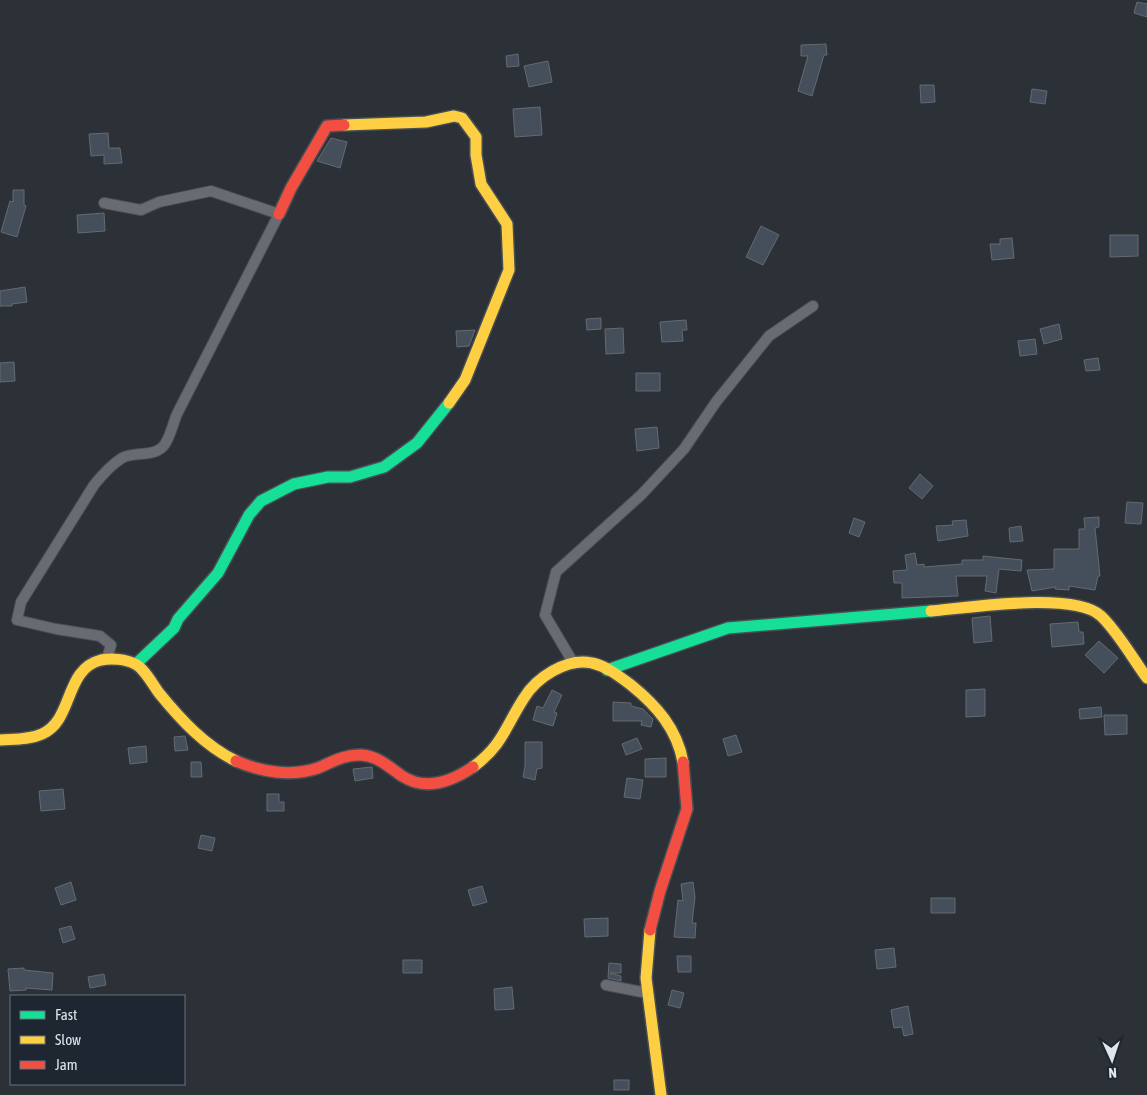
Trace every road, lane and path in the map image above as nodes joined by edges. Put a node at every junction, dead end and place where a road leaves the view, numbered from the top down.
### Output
1 (104, 203) dead end
2 (279, 214) junction
3 (813, 306) dead end
4 (107, 658) junction
5 (136, 664) junction
6 (574, 664) junction
7 (607, 670) junction
8 (1147, 678) edge
9 (0, 740) edge
10 (606, 985) dead end
11 (646, 993) junction
12 (661, 1095) edge

1 - 2 street
2 - 4 street
2 - 5 street
3 - 6 street
4 - 5 street
4 - 9 street
5 - 6 street
6 - 7 street
7 - 8 street
7 - 11 street
10 - 11 street
11 - 12 street

